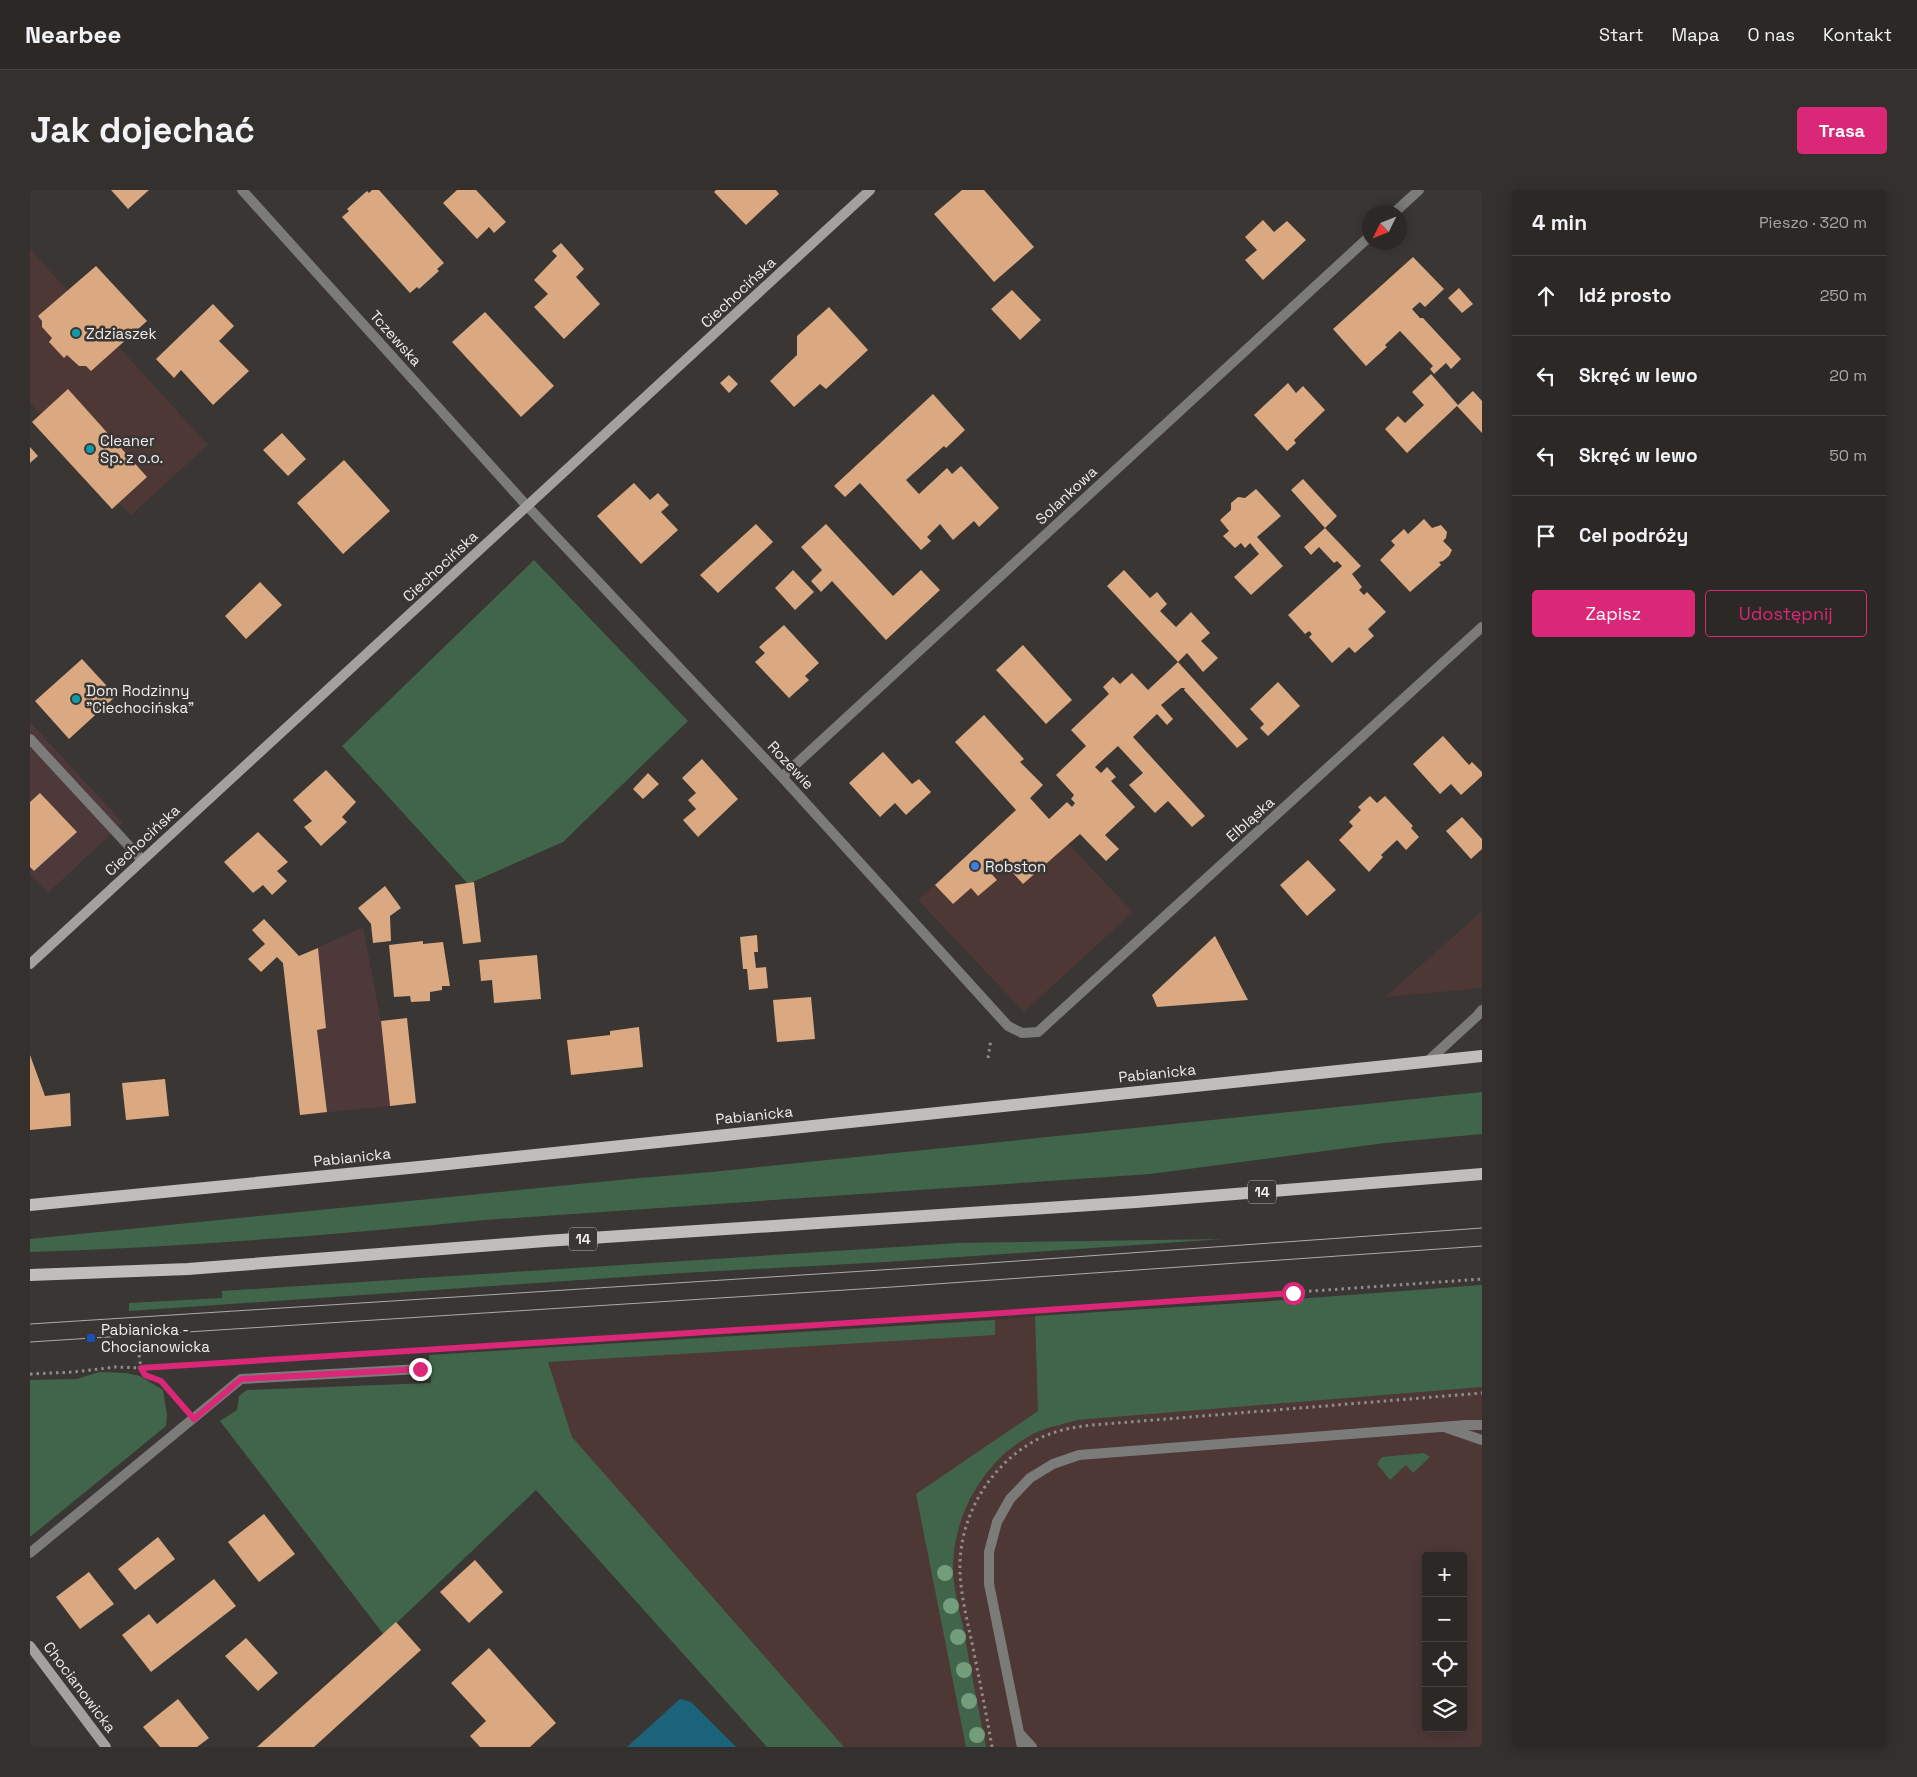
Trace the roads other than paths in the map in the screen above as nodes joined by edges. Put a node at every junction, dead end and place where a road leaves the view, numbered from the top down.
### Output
1 (242, 190) edge
2 (870, 190) edge
3 (1419, 190) edge
4 (1403, 205) edge
5 (1362, 243) edge
6 (527, 506) junction
7 (1482, 627) edge
8 (30, 738) edge
9 (782, 777) junction
10 (142, 860) junction
11 (30, 964) edge
12 (1482, 1010) edge
13 (1038, 1032) joint
14 (1482, 1056) edge
15 (1428, 1061) junction
16 (1482, 1174) edge
17 (30, 1205) edge
18 (30, 1275) edge
19 (420, 1369) dead end
20 (1482, 1425) edge
21 (1442, 1427) junction
22 (1482, 1440) edge
23 (30, 1552) edge
24 (30, 1646) edge
25 (1019, 1734) junction
26 (106, 1747) edge
27 (1022, 1747) edge
28 (1032, 1747) edge

1 - 6 street, Tczewska
2 - 6 street, Ciechocińska
3 - 4 street
5 - 9 street, Solankowa
6 - 9 street, Rozewie
6 - 10 street, Ciechocińska
7 - 13 street, Elbląska
8 - 10 street
9 - 13 street, Rozewie
10 - 11 street, Ciechocińska
12 - 15 street
14 - 15 main road, Pabianicka
15 - 17 main road, Pabianicka
16 - 18 main road, 14
19 - 23 street
20 - 21 street
21 - 22 street
21 - 25 street
24 - 26 street, Chocianowicka
25 - 27 street
25 - 28 street

